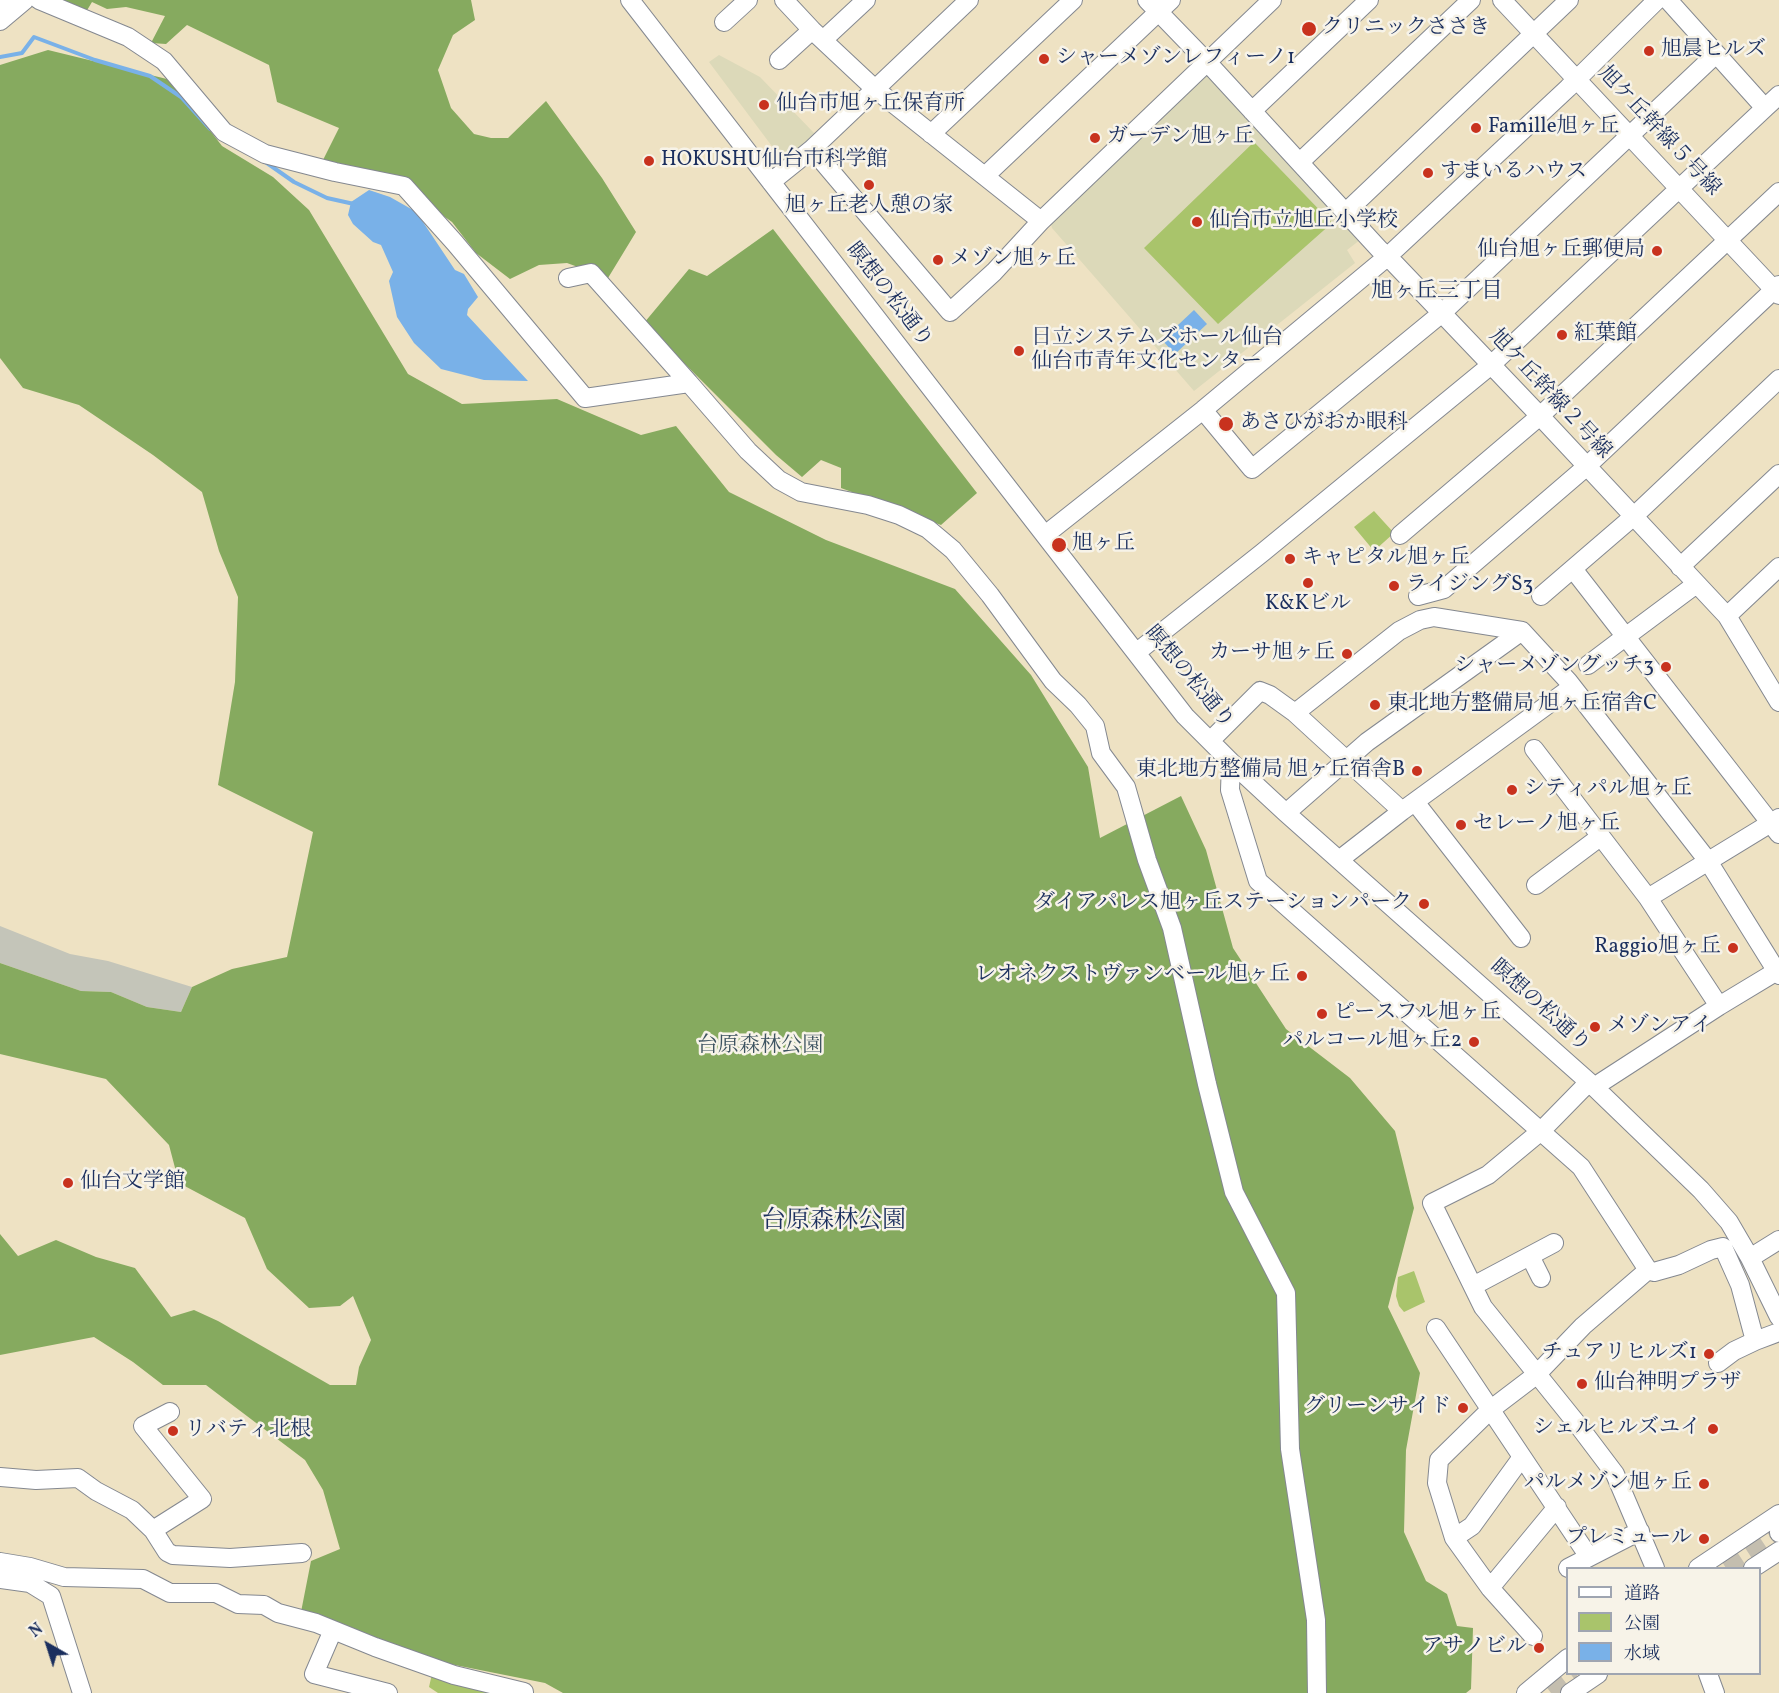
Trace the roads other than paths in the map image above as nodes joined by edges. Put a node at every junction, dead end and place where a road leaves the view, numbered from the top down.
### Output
1 (4, 0) edge
2 (25, 0) edge
3 (39, 0) edge
4 (630, 0) edge
5 (747, 0) edge
6 (784, 0) edge
7 (866, 0) edge
8 (969, 0) edge
9 (1073, 0) edge
10 (1272, 0) edge
11 (1369, 0) edge
12 (1471, 0) edge
13 (1502, 0) edge
14 (1569, 0) edge
15 (1657, 0) edge
16 (1668, 0) edge
17 (0, 3) edge
18 (1159, 4) edge
19 (0, 21) edge
20 (724, 22) dead end
21 (1534, 34) junction
22 (818, 35) junction
23 (1716, 54) junction
24 (779, 60) dead end
25 (1208, 63) junction
26 (1577, 79) junction
27 (875, 89) junction
28 (1772, 102) edge
29 (1252, 111) junction
30 (931, 134) junction
31 (1630, 136) junction
32 (812, 148) junction
33 (1300, 162) junction
34 (986, 175) junction
35 (771, 182) junction
36 (1680, 190) junction
37 (1779, 192) edge
38 (1346, 212) junction
39 (1041, 220) junction
40 (1728, 241) junction
41 (1387, 257) junction
42 (568, 278) dead end
43 (1777, 290) edge
44 (1442, 313) junction
45 (1491, 365) junction
46 (1779, 379) edge
47 (689, 383) junction
48 (1203, 410) junction
49 (1540, 416) junction
50 (1586, 467) junction
51 (1779, 474) edge
52 (1634, 516) junction
53 (1045, 535) junction
54 (1400, 535) dead end
55 (1680, 567) junction
56 (1573, 569) junction
57 (1778, 569) edge
58 (1695, 585) junction
59 (1418, 596) dead end
60 (1541, 596) dead end
61 (1727, 616) junction
62 (1522, 631) junction
63 (1628, 635) junction
64 (1137, 652) junction
65 (1588, 665) dead end
66 (1572, 687) junction
67 (1779, 702) edge
68 (1295, 713) junction
69 (1210, 741) junction
70 (1534, 749) dead end
71 (1346, 760) junction
72 (1231, 762) junction
73 (1409, 806) junction
74 (1286, 813) junction
75 (1777, 824) edge
76 (1600, 837) junction
77 (1339, 860) junction
78 (1708, 861) junction
79 (1536, 885) dead end
80 (1648, 898) junction
81 (1521, 938) dead end
82 (1778, 973) edge
83 (1719, 1006) junction
84 (1592, 1084) junction
85 (1541, 1131) junction
86 (1779, 1240) edge
87 (1554, 1243) dead end
88 (1530, 1256) junction
89 (1750, 1258) junction
90 (1648, 1270) junction
91 (1541, 1278) dead end
92 (1473, 1286) junction
93 (1779, 1317) edge
94 (1436, 1328) dead end
95 (1779, 1332) edge
96 (1755, 1341) junction
97 (1718, 1363) dead end
98 (1536, 1374) junction
99 (1490, 1410) junction
100 (170, 1412) dead end
101 (1522, 1457) junction
102 (0, 1477) edge
103 (1557, 1508) junction
104 (1779, 1514) edge
105 (153, 1530) junction
106 (1640, 1531) junction
107 (1454, 1538) junction
108 (1742, 1539) junction
109 (1779, 1551) edge
110 (302, 1553) dead end
111 (1589, 1557) junction
112 (0, 1562) edge
113 (1571, 1567) edge
114 (1654, 1567) edge
115 (1701, 1567) edge
116 (1756, 1567) edge
117 (0, 1579) edge
118 (1490, 1588) junction
119 (333, 1630) junction
120 (1533, 1636) dead end
121 (1566, 1660) edge
122 (1548, 1673) junction
123 (1597, 1675) edge
124 (1708, 1675) edge
125 (524, 1692) edge
126 (82, 1693) edge
127 (388, 1693) edge
128 (1317, 1693) edge
129 (1526, 1693) edge
130 (1563, 1693) edge
131 (1570, 1693) edge
132 (1715, 1693) edge

1 - 17 street
2 - 19 street
3 - 47 street
4 - 35 street, 瞑想の松通り
5 - 20 street
6 - 22 street
7 - 22 street
8 - 27 street
9 - 30 street
10 - 25 street
11 - 29 street
12 - 33 street
13 - 21 street, 旭ケ丘幹線５号線
14 - 21 street
15 - 26 street
16 - 23 street
18 - 25 street, 旭ケ丘幹線２号線
18 - 34 street
21 - 26 street, 旭ケ丘幹線５号線
21 - 38 street
22 - 24 street
22 - 27 street
23 - 28 street
23 - 31 street
25 - 29 street, 旭ケ丘幹線２号線
25 - 39 street
26 - 31 street, 旭ケ丘幹線５号線
26 - 41 street
27 - 30 street
27 - 32 street
28 - 36 street
29 - 33 street, 旭ケ丘幹線２号線
30 - 34 street
31 - 36 street, 旭ケ丘幹線５号線
31 - 44 street
32 - 35 street
32 - 39 street
33 - 38 street, 旭ケ丘幹線２号線
34 - 39 street
35 - 53 street, 瞑想の松通り
36 - 40 street, 旭ケ丘幹線５号線
36 - 45 street
37 - 40 street
38 - 41 street, 旭ケ丘幹線２号線
40 - 43 street, 旭ケ丘幹線５号線
40 - 49 street
41 - 44 street, 旭ケ丘幹線２号線
41 - 48 street
42 - 47 street
43 - 50 street
44 - 45 street, 旭ケ丘幹線２号線
44 - 48 street
45 - 49 street, 旭ケ丘幹線２号線
45 - 64 street
46 - 52 street
47 - 128 street
48 - 53 street
49 - 50 street, 旭ケ丘幹線２号線
49 - 54 street
50 - 52 street, 旭ケ丘幹線２号線
50 - 59 street
51 - 55 street
52 - 55 street, 旭ケ丘幹線２号線
52 - 56 street
53 - 64 street, 瞑想の松通り
55 - 58 street, 旭ケ丘幹線２号線
56 - 60 street
56 - 63 street
57 - 61 street
58 - 61 street, 旭ケ丘幹線２号線
58 - 63 street
61 - 67 street, 旭ケ丘幹線２号線
62 - 66 street
62 - 68 street
62 - 71 street
63 - 65 street
63 - 75 street
64 - 69 street, 瞑想の松通り
66 - 73 street
66 - 78 street
68 - 69 street
68 - 71 street
69 - 72 street, 瞑想の松通り
70 - 76 street
71 - 73 street
71 - 74 street
72 - 74 street, 瞑想の松通り
72 - 85 street
73 - 77 street
73 - 81 street
74 - 77 street, 瞑想の松通り
75 - 78 street
76 - 79 street
76 - 80 street
77 - 84 street, 瞑想の松通り
78 - 80 street
78 - 82 street
80 - 83 street
82 - 83 street
83 - 84 street
84 - 85 street
84 - 89 street, 瞑想の松通り
85 - 90 street
85 - 92 street
86 - 89 street
87 - 88 street
88 - 91 street
88 - 92 street
89 - 93 street, 瞑想の松通り
90 - 96 street
90 - 98 street
92 - 98 street
94 - 99 street
95 - 96 street
96 - 97 street
98 - 99 street
98 - 106 street
99 - 101 street
99 - 107 street
100 - 105 street
101 - 103 street
101 - 107 street
102 - 105 street
103 - 111 street
103 - 118 street
104 - 108 street
105 - 110 street
106 - 111 street
106 - 114 street
107 - 118 street
108 - 115 street
108 - 116 street
109 - 116 street
111 - 113 street
112 - 119 street
117 - 126 street
118 - 120 street
119 - 125 street
119 - 127 street
121 - 122 street
122 - 129 street
122 - 130 street
123 - 131 street
124 - 132 street

